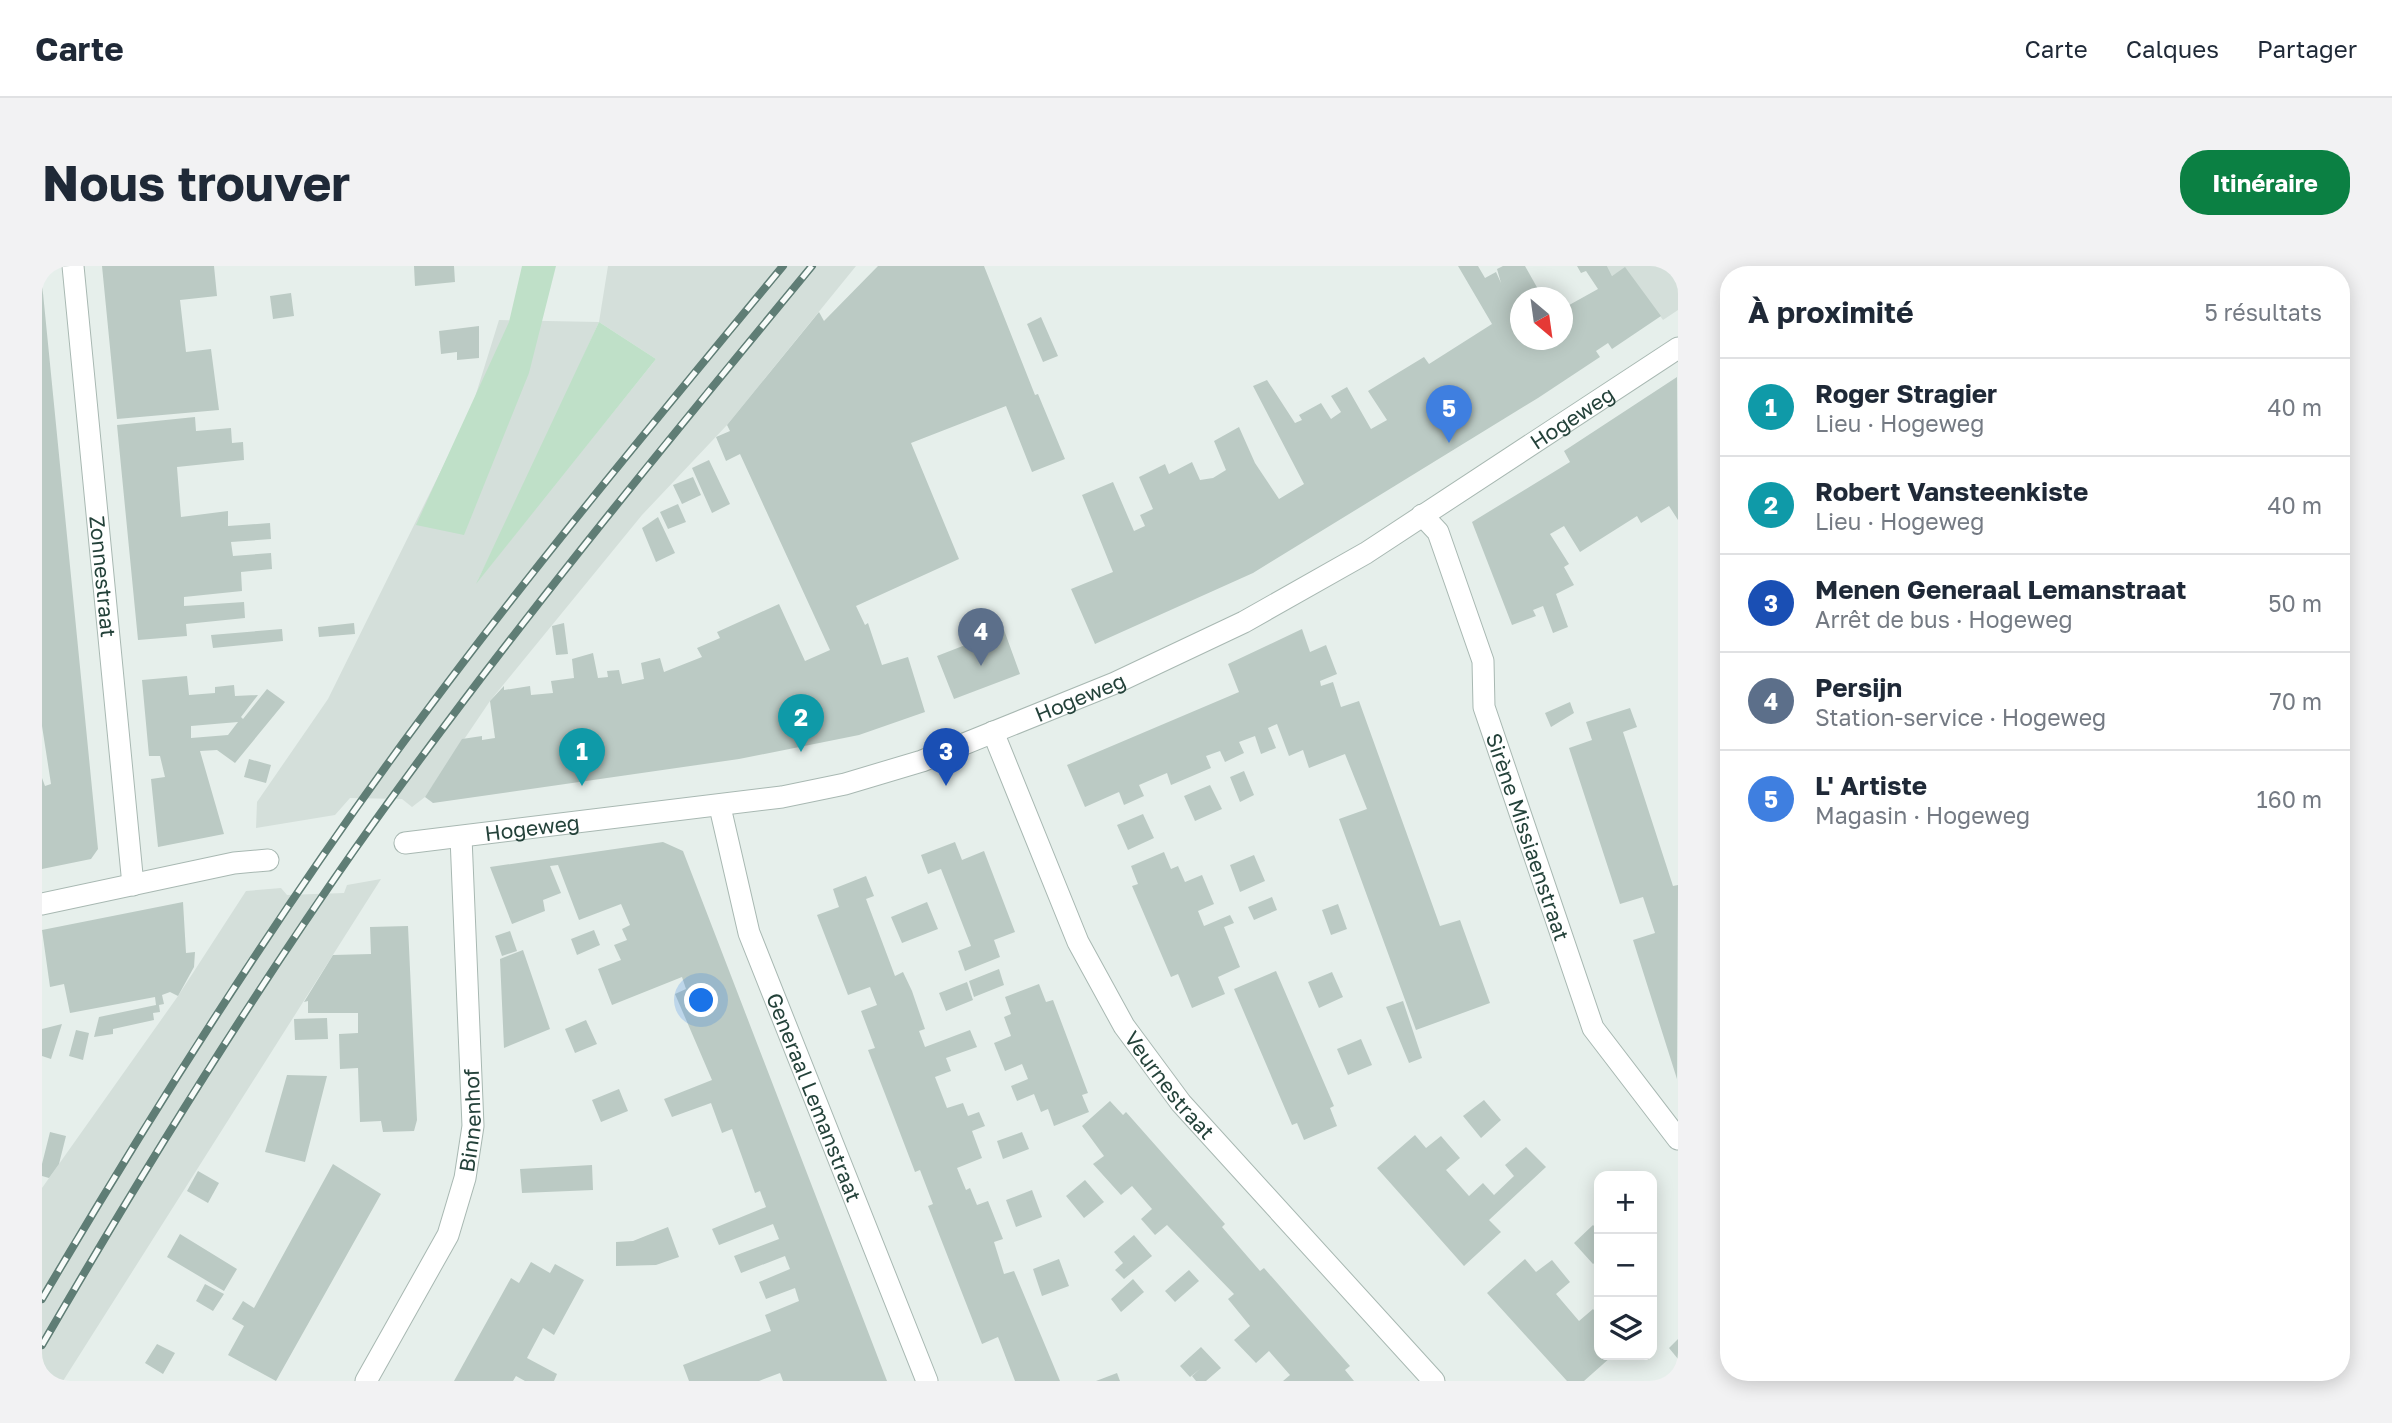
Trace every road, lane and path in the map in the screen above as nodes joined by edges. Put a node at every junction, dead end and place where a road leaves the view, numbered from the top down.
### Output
1 (73, 266) edge
2 (1678, 348) edge
3 (1422, 515) junction
4 (993, 732) junction
5 (720, 807) junction
6 (461, 836) junction
7 (405, 843) dead end
8 (268, 860) dead end
9 (133, 885) junction
10 (42, 904) edge
11 (1678, 1139) edge
12 (366, 1381) edge
13 (927, 1381) edge
14 (1434, 1381) edge

1 - 9 street, Zonnestraat
2 - 3 street, Hogeweg
3 - 4 street, Hogeweg
3 - 11 street, Sirène Missiaenstraat
4 - 5 street, Hogeweg
4 - 14 street, Veurnestraat
5 - 6 street, Hogeweg
5 - 13 street, Generaal Lemanstraat
6 - 7 street, Hogeweg
6 - 12 street, Binnenhof
8 - 9 street
9 - 10 street

